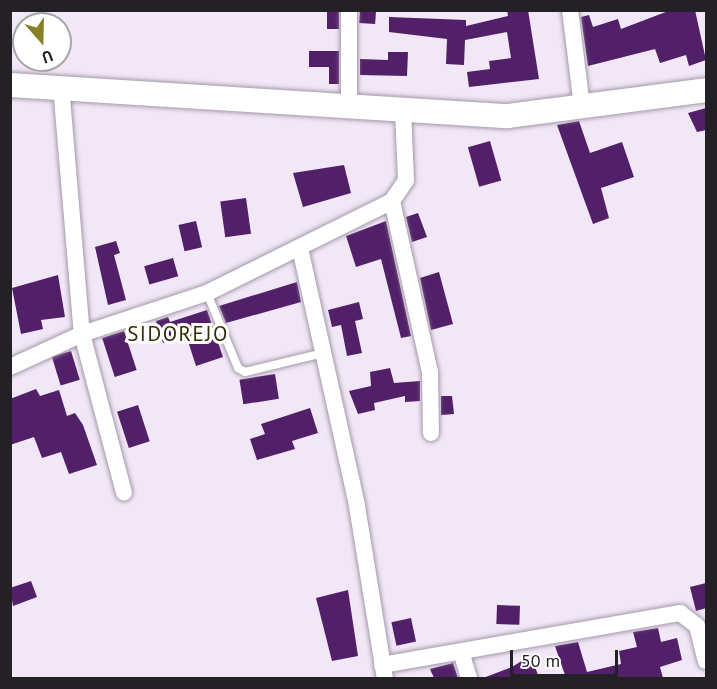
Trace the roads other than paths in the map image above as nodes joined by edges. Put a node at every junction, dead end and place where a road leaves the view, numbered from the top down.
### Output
1 (349, 10) edge
2 (570, 10) edge
3 (10, 85) edge
4 (61, 86) junction
5 (706, 90) edge
6 (582, 107) junction
7 (349, 110) junction
8 (403, 111) junction
9 (392, 201) junction
10 (300, 248) junction
11 (207, 293) junction
12 (82, 334) junction
13 (323, 353) junction
14 (10, 367) edge
15 (431, 433) dead end
16 (124, 493) dead end
17 (462, 655) junction
18 (706, 661) edge
19 (383, 672) edge
20 (469, 678) edge

1 - 7 street
2 - 6 street
3 - 4 main road
4 - 7 main road
4 - 12 street
5 - 6 main road
6 - 8 main road
7 - 8 main road
8 - 9 street
9 - 10 street
9 - 15 street
10 - 11 street
10 - 13 street
11 - 12 street
11 - 13 lane
12 - 14 street
12 - 16 street
13 - 19 street
17 - 18 street
17 - 19 street
17 - 20 street

